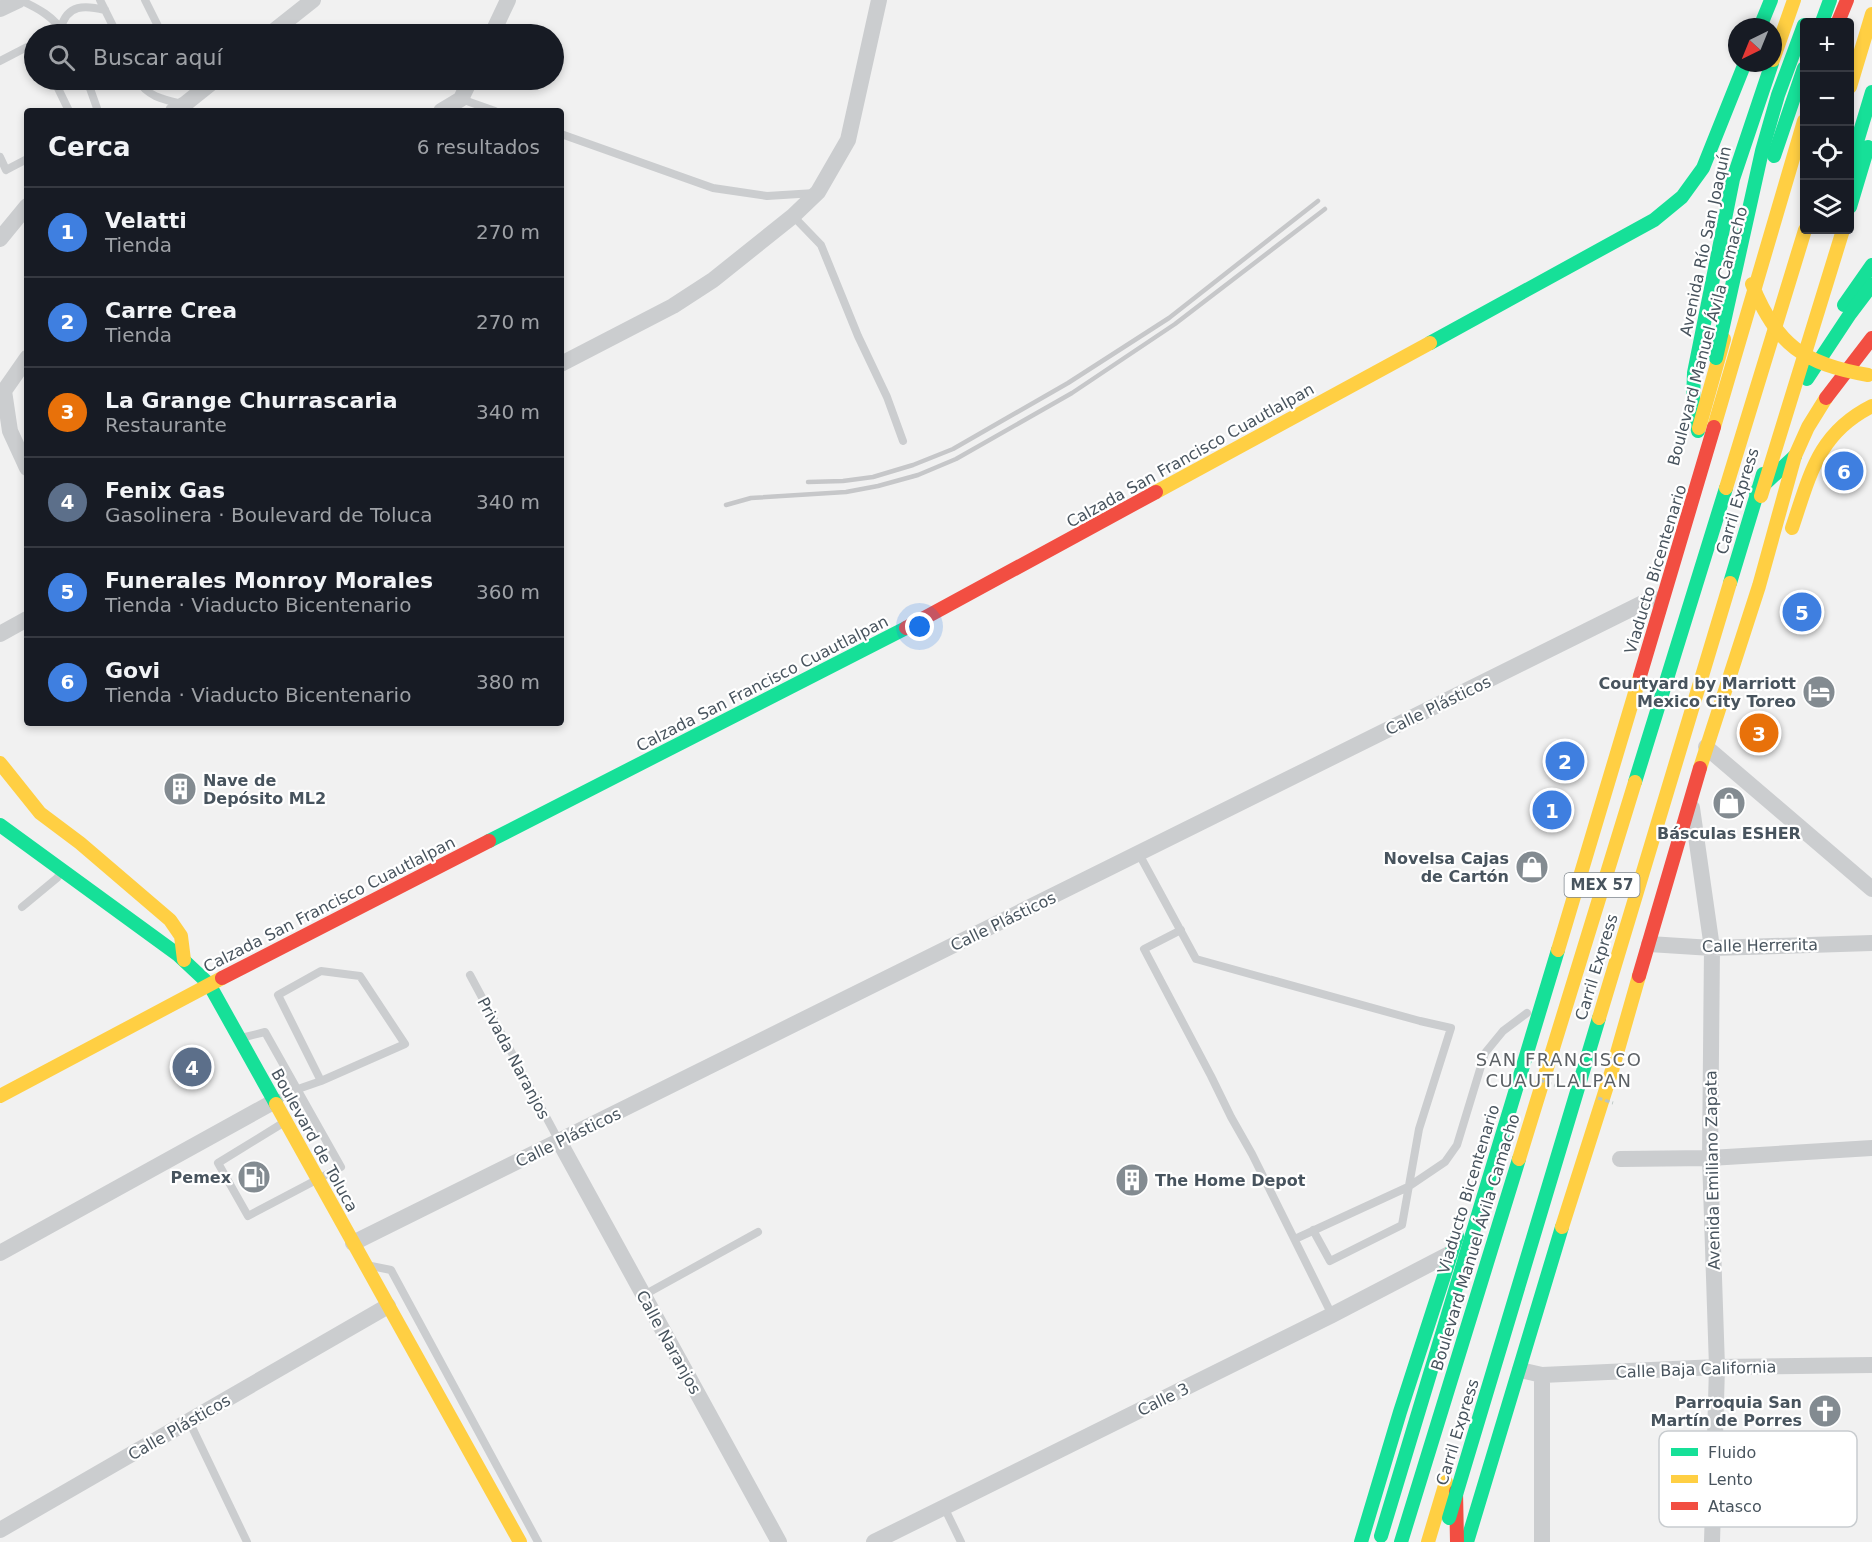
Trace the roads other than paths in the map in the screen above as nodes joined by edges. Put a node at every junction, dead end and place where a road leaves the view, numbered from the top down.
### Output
1 (20, 0) edge
2 (100, 0) edge
3 (145, 0) edge
4 (508, 0) edge
5 (879, 0) edge
6 (1771, 0) edge
7 (1794, 0) edge
8 (1830, 0) edge
9 (1846, 0) edge
10 (311, 1) edge
11 (0, 9) edge
12 (105, 10) junction
13 (1872, 14) edge
14 (1764, 18) edge
15 (1823, 18) edge
16 (1840, 18) edge
17 (55, 24) edge
18 (63, 24) edge
19 (112, 24) edge
20 (157, 24) edge
21 (282, 24) edge
22 (497, 24) edge
23 (1782, 34) edge
24 (1800, 37) edge
25 (24, 49) edge
26 (0, 61) edge
27 (1741, 72) edge
28 (1769, 72) edge
29 (1803, 72) edge
30 (1854, 74) edge
31 (59, 90) edge
32 (89, 90) edge
33 (147, 90) edge
34 (202, 90) edge
35 (465, 90) edge
36 (1872, 92) edge
37 (461, 99) junction
38 (68, 108) edge
39 (97, 108) edge
40 (179, 108) edge
41 (446, 108) edge
42 (486, 108) edge
43 (1872, 118) edge
44 (1803, 126) edge
45 (1872, 134) edge
46 (564, 135) edge
47 (1854, 152) edge
48 (0, 157) edge
49 (24, 161) edge
50 (1853, 180) edge
51 (818, 192) junction
52 (1854, 194) edge
53 (24, 209) edge
54 (793, 216) junction
55 (2, 232) edge
56 (1804, 234) edge
57 (1829, 234) edge
58 (1837, 234) edge
59 (1842, 234) edge
60 (1750, 240) junction
61 (1872, 265) edge
62 (1872, 285) edge
63 (1872, 338) edge
64 (24, 362) edge
65 (564, 362) edge
66 (1870, 375) edge
67 (1872, 406) edge
68 (1781, 409) junction
69 (1718, 413) junction
70 (1698, 430) junction
71 (903, 441) dead end
72 (1796, 456) junction
73 (24, 461) edge
74 (1745, 502) junction
75 (1759, 586) junction
76 (1653, 598) junction
77 (24, 621) edge
78 (0, 634) edge
79 (1706, 747) junction
80 (0, 763) edge
81 (1691, 798) junction
82 (0, 825) edge
83 (1139, 854) junction
84 (63, 871) junction
85 (1872, 889) edge
86 (1564, 898) junction
87 (22, 907) dead end
88 (1181, 930) junction
89 (1872, 943) edge
90 (1649, 944) junction
91 (1712, 948) junction
92 (1580, 958) junction
93 (184, 960) junction
94 (470, 975) dead end
95 (209, 984) junction
96 (1527, 1013) junction
97 (240, 1038) junction
98 (321, 1081) junction
99 (298, 1089) junction
100 (0, 1096) edge
101 (274, 1101) junction
102 (286, 1121) junction
103 (560, 1141) junction
104 (1872, 1148) edge
105 (1710, 1158) junction
106 (1620, 1160) dead end
107 (318, 1180) junction
108 (1408, 1187) junction
109 (1472, 1187) dead end
110 (1462, 1220) dead end
111 (1313, 1230) junction
112 (758, 1232) dead end
113 (1295, 1239) junction
114 (353, 1243) junction
115 (0, 1253) edge
116 (1451, 1253) junction
117 (366, 1265) junction
118 (644, 1295) junction
119 (388, 1306) junction
120 (1332, 1315) junction
121 (1456, 1360) junction
122 (1872, 1365) edge
123 (1717, 1367) junction
124 (445, 1368) junction
125 (1520, 1370) junction
126 (1542, 1375) junction
127 (428, 1378) junction
128 (1402, 1406) junction
129 (470, 1416) junction
130 (189, 1421) junction
131 (454, 1424) junction
132 (1715, 1431) edge
133 (1455, 1450) junction
134 (514, 1498) junction
135 (500, 1506) junction
136 (944, 1507) junction
137 (1712, 1527) edge
138 (0, 1530) edge
139 (247, 1542) edge
140 (520, 1542) edge
141 (538, 1542) edge
142 (779, 1542) edge
143 (874, 1542) edge
144 (961, 1542) edge
145 (1361, 1542) edge
146 (1379, 1542) edge
147 (1401, 1542) edge
148 (1428, 1542) edge
149 (1441, 1542) edge
150 (1455, 1542) edge
151 (1467, 1542) edge
152 (1542, 1542) edge
153 (1712, 1542) edge

1 - 11 street
1 - 17 lane
2 - 12 lane
3 - 20 lane
4 - 22 street
5 - 51 street
6 - 14 main road
7 - 23 main road, Avenida Río San Joaquín
8 - 15 main road
9 - 16 main road
10 - 21 street
12 - 18 lane
12 - 19 lane
13 - 30 main road
24 - 69 main road, bridge
25 - 26 lane
27 - 95 main road, Calzada San Francisco Cuautlalpan
28 - 70 main road, Avenida Río San Joaquín
29 - 60 main road, Boulevard Manuel Ávila Camacho
31 - 38 lane
32 - 39 lane
33 - 40 lane
34 - 40 street
35 - 37 street
36 - 47 main road
37 - 41 street
37 - 42 lane
43 - 50 main road
44 - 69 main road, Viaducto Bicentenario, bridge
45 - 52 main road
46 - 51 lane
48 - 49 lane
51 - 54 street
53 - 55 street
54 - 65 street
54 - 71 lane
56 - 92 main road, Boulevard Manuel Ávila Camacho / MEX 57
57 - 68 main road, MEX 57
58 - 149 main road, Carril Express, bridge
59 - 68 main road, bridge
60 - 66 main road, bridge
60 - 70 main road, Boulevard Manuel Ávila Camacho
61 - 68 main road
62 - 68 main road, bridge
63 - 72 main road
64 - 73 street
67 - 75 main road
68 - 74 main road, MEX 57
68 - 150 main road, bridge
69 - 146 main road, Viaducto Bicentenario, bridge
70 - 76 main road, Boulevard Manuel Ávila Camacho
72 - 74 main road
72 - 75 main road
74 - 133 main road, MEX 57
75 - 79 main road
76 - 83 street, Calle Plásticos
76 - 86 main road, Boulevard Manuel Ávila Camacho
77 - 78 street
79 - 81 main road
79 - 85 street
80 - 93 main road
81 - 90 main road
81 - 91 street, Avenida Emiliano Zapata
82 - 84 main road, Boulevard de Toluca
83 - 88 lane
83 - 103 street, Calle Plásticos
84 - 87 lane
84 - 93 main road, Boulevard de Toluca
86 - 92 main road
86 - 96 main road, Boulevard Manuel Ávila Camacho
88 - 108 lane
88 - 113 lane
89 - 91 street, Calle Herrerita
90 - 91 street, Calle Herrerita
90 - 125 main road
91 - 105 street, Avenida Emiliano Zapata
92 - 121 main road, Boulevard Manuel Ávila Camacho / MEX 57
93 - 95 main road, Boulevard de Toluca
94 - 103 lane, Privada Naranjos
95 - 97 main road, Boulevard de Toluca
95 - 100 main road, Calzada San Francisco Cuautlalpan
96 - 108 lane
96 - 109 main road, Boulevard Manuel Ávila Camacho
97 - 99 lane
97 - 101 main road, Boulevard de Toluca
98 - 98 lane
98 - 99 lane
99 - 101 lane
99 - 107 lane
101 - 102 main road, Boulevard de Toluca
101 - 115 street
102 - 107 main road, Boulevard de Toluca
102 - 107 lane
103 - 114 street, Calle Plásticos
103 - 118 street, Calle Naranjos
104 - 105 street
105 - 106 street
105 - 123 street, Avenida Emiliano Zapata
107 - 114 main road, Boulevard de Toluca
108 - 111 lane
108 - 111 lane
110 - 116 main road, Boulevard Manuel Ávila Camacho
111 - 113 lane
112 - 118 lane
113 - 120 lane
114 - 117 main road, Boulevard de Toluca
116 - 120 street, Calle 3
116 - 128 main road, Boulevard Manuel Ávila Camacho
117 - 119 main road, Boulevard de Toluca
117 - 124 lane
118 - 142 street, Calle Naranjos
119 - 127 main road, Boulevard de Toluca
119 - 130 street, Calle Plásticos
120 - 136 street, Calle 3
121 - 128 main road
121 - 147 main road, Boulevard Manuel Ávila Camacho / MEX 57
122 - 123 street, Calle Baja California
123 - 126 street, Calle Baja California
123 - 132 street, Avenida Emiliano Zapata
124 - 127 lane
124 - 129 lane
125 - 126 street, Calle Baja California
125 - 151 main road
126 - 152 street
127 - 131 main road, Boulevard de Toluca
128 - 145 main road, Boulevard Manuel Ávila Camacho
129 - 131 lane
129 - 134 lane
130 - 138 street, Calle Plásticos
130 - 139 lane
131 - 135 main road, Boulevard de Toluca
133 - 148 main road, MEX 57
133 - 150 main road
134 - 135 lane
134 - 141 lane
135 - 140 main road, Boulevard de Toluca
136 - 143 street, Calle 3
136 - 144 lane
137 - 153 street, Avenida Emiliano Zapata

